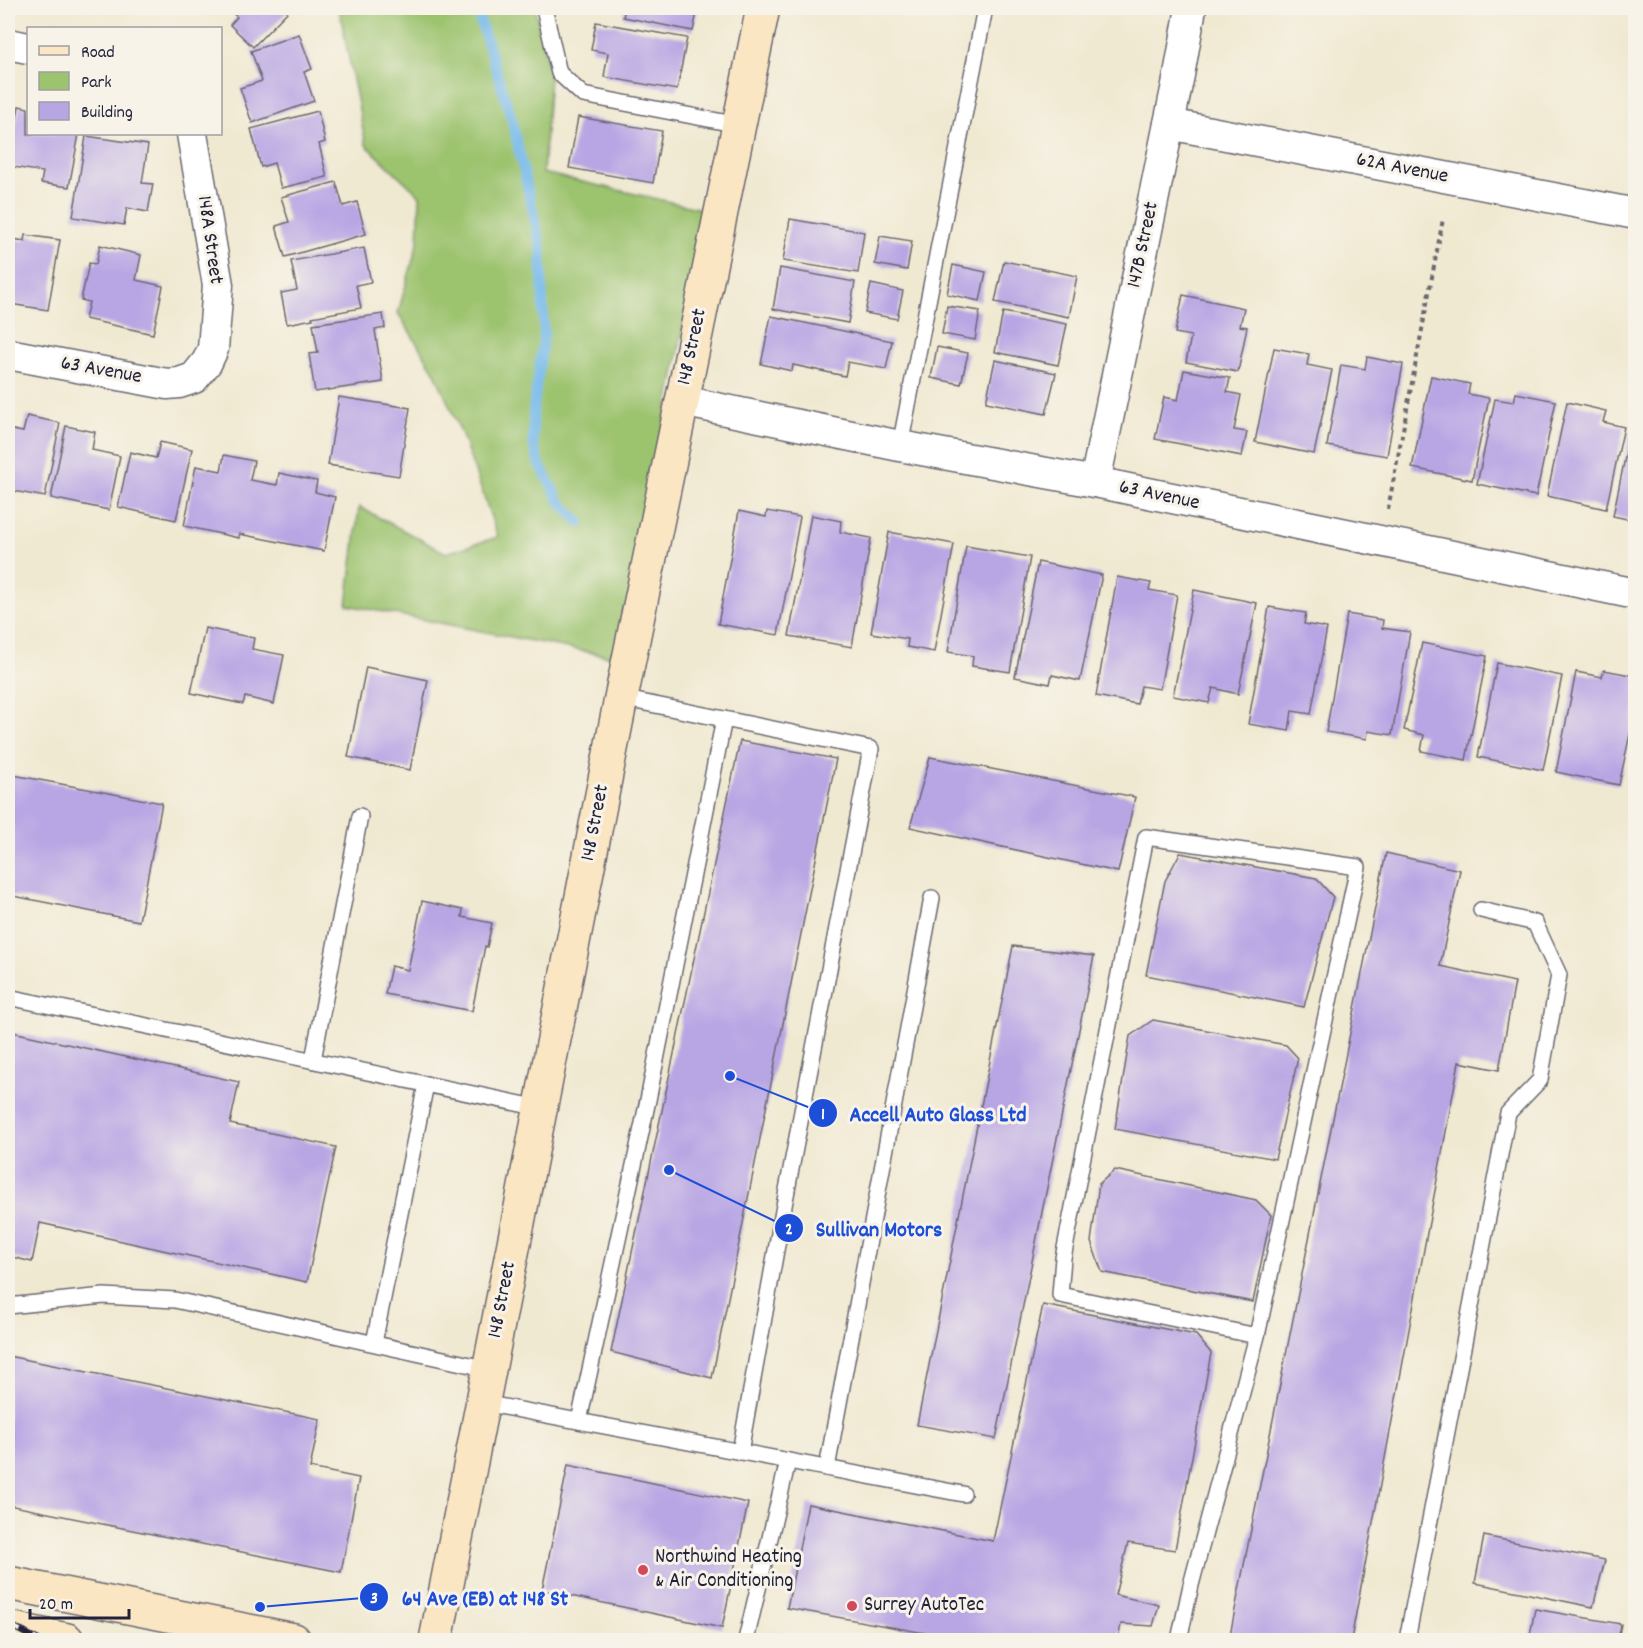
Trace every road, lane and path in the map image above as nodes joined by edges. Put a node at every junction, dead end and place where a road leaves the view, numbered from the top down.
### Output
1 (544, 8) edge
2 (763, 8) edge
3 (985, 8) edge
4 (1191, 8) edge
5 (8, 44) edge
6 (27, 48) edge
7 (1169, 124) junction
8 (739, 125) junction
9 (192, 135) edge
10 (1635, 214) edge
11 (1443, 219) dead end
12 (8, 354) edge
13 (194, 378) joint
14 (682, 401) junction
15 (900, 446) junction
16 (1095, 482) junction
17 (1388, 509) dead end
18 (1635, 594) edge
19 (621, 698) junction
20 (724, 719) junction
21 (360, 816) dead end
22 (932, 898) dead end
23 (1481, 910) dead end
24 (8, 997) edge
25 (313, 1060) junction
26 (426, 1084) junction
27 (540, 1108) junction
28 (8, 1306) edge
29 (1257, 1336) junction
30 (374, 1343) junction
31 (489, 1369) junction
32 (483, 1403) junction
33 (579, 1421) junction
34 (740, 1452) junction
35 (788, 1461) junction
36 (827, 1468) junction
37 (963, 1494) dead end
38 (8, 1583) edge
39 (8, 1628) edge
40 (67, 1641) edge
41 (294, 1641) edge
42 (436, 1641) edge
43 (746, 1641) edge
44 (1179, 1641) edge
45 (1407, 1641) edge

1 - 8 lane
2 - 8 main road, 148 Street
3 - 15 lane
4 - 7 street, 147B Street
5 - 6 street
7 - 10 street, 62A Avenue
7 - 16 street, 147B Street
8 - 14 main road, 148 Street
9 - 13 street, 148A Street
11 - 17 path
12 - 13 street, 63 Avenue
14 - 15 street, 63 Avenue
14 - 19 main road, 148 Street
15 - 16 street, 63 Avenue
16 - 18 street, 63 Avenue
19 - 20 lane
19 - 27 main road, 148 Street
20 - 33 lane
20 - 34 lane
21 - 25 lane
22 - 36 lane
23 - 45 lane
24 - 25 lane
25 - 26 lane
26 - 27 lane
26 - 30 lane
27 - 31 main road, 148 Street
28 - 30 lane
29 - 29 lane
29 - 44 lane
30 - 31 lane
31 - 32 main road, 148 Street
32 - 33 lane
32 - 42 main road, 148 Street
33 - 34 lane
34 - 35 lane
35 - 36 lane
35 - 43 lane
36 - 37 lane
38 - 41 main road
39 - 40 main road

